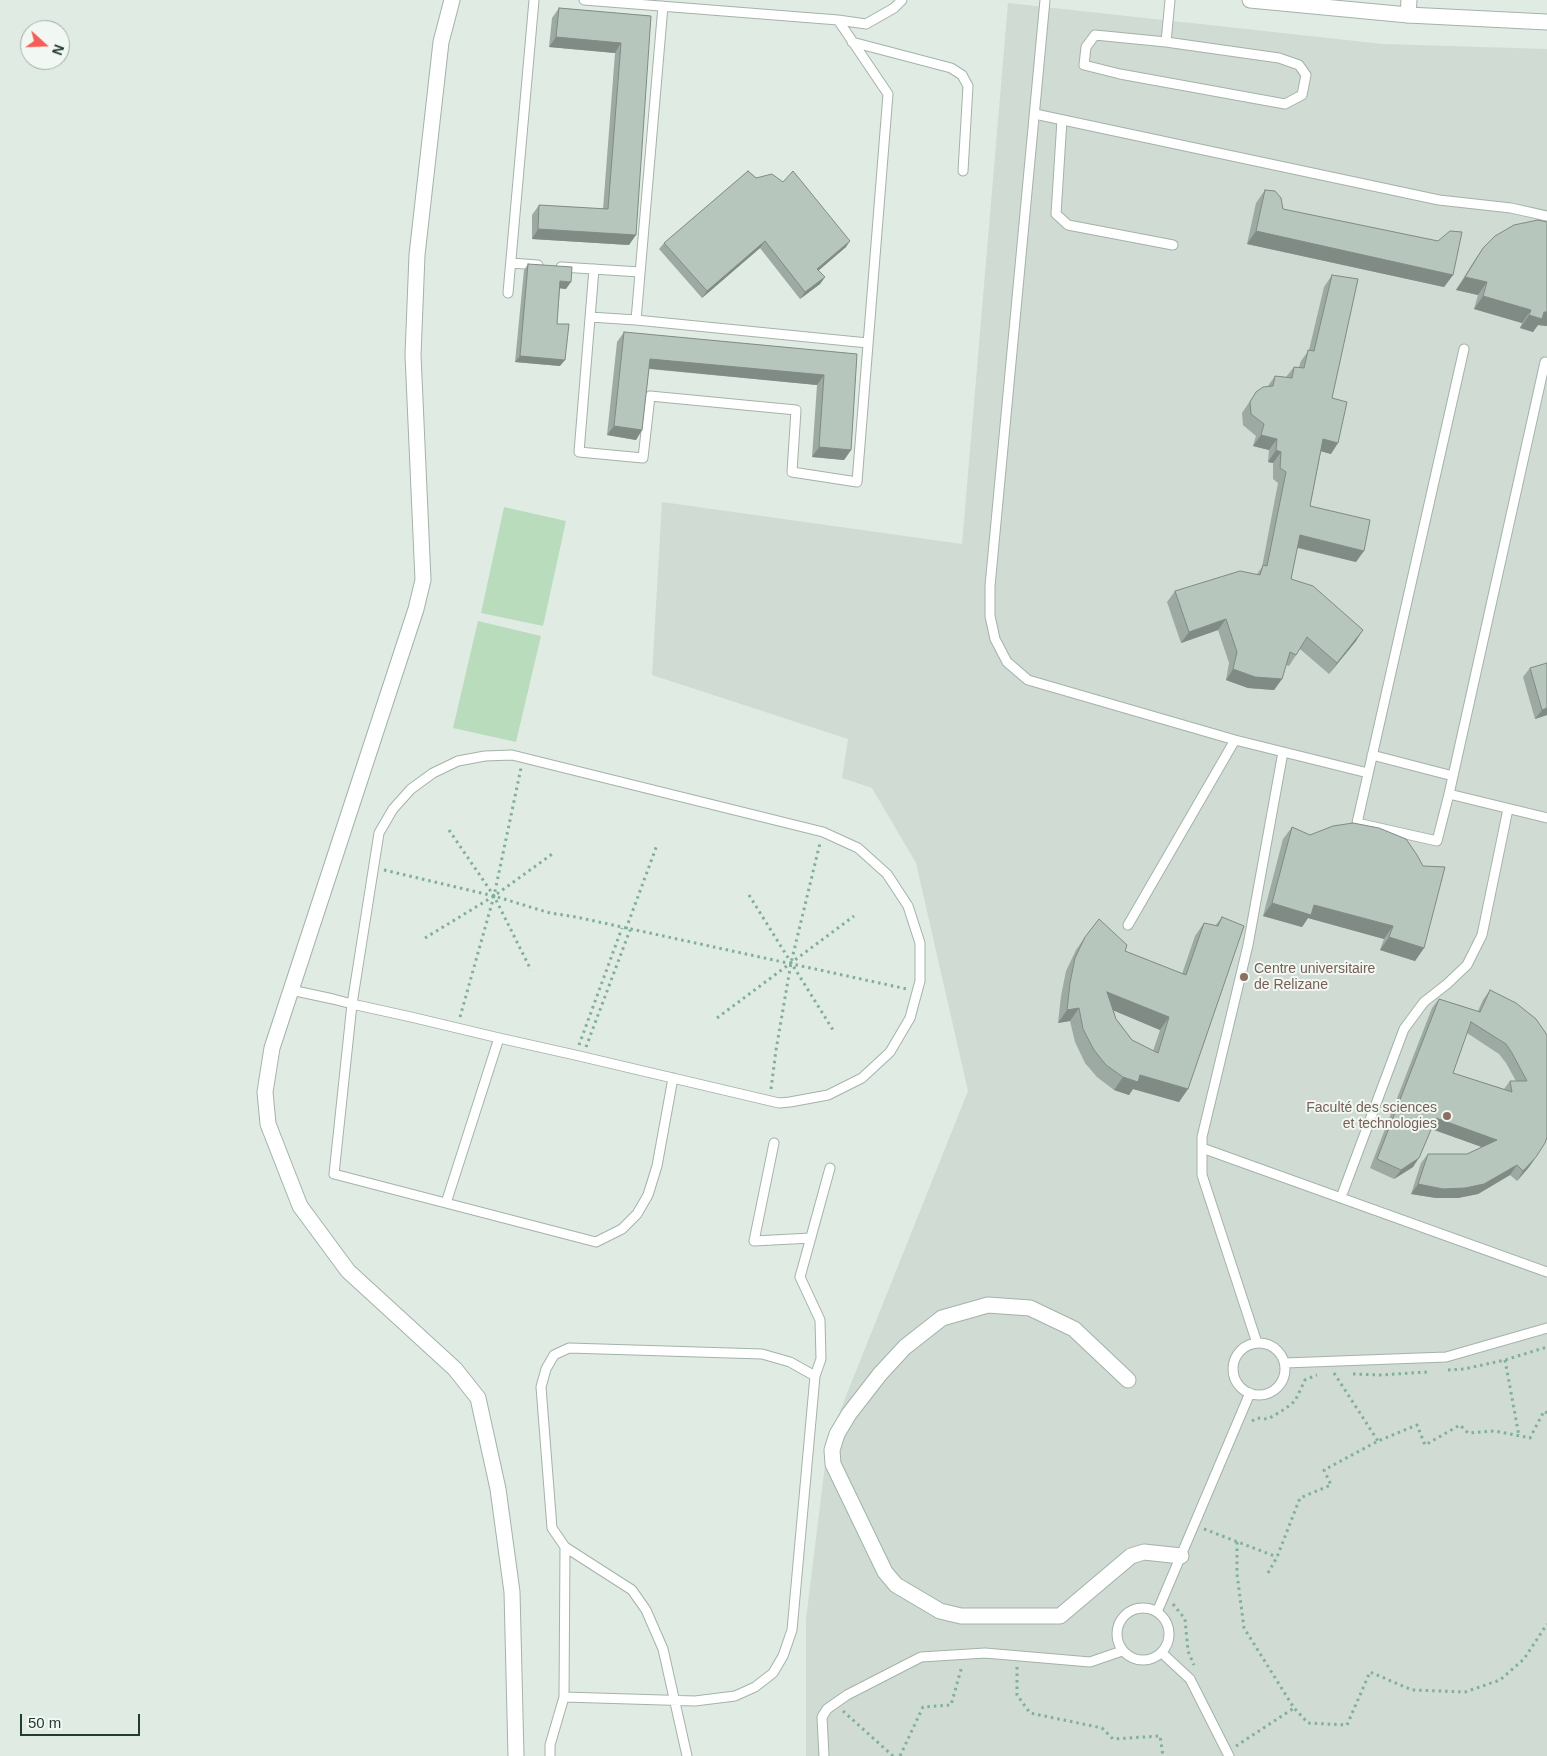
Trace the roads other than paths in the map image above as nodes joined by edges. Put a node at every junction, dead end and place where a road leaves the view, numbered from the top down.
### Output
1 (452, 0) edge
2 (534, 0) edge
3 (584, 0) edge
4 (902, 0) edge
5 (1046, 0) edge
6 (1170, 0) edge
7 (1250, 0) edge
8 (663, 6) junction
9 (1408, 7) edge
10 (838, 20) junction
11 (1547, 22) edge
12 (852, 42) junction
13 (1166, 42) junction
14 (1035, 114) junction
15 (1062, 120) junction
16 (963, 171) dead end
17 (1547, 216) edge
18 (1173, 245) dead end
19 (511, 263) junction
20 (594, 269) junction
21 (640, 272) junction
22 (508, 293) dead end
23 (590, 317) junction
24 (636, 320) junction
25 (868, 343) junction
26 (1464, 349) dead end
27 (1545, 362) dead end
28 (1235, 740) junction
29 (1283, 752) junction
30 (1372, 755) junction
31 (1368, 772) junction
32 (1453, 776) junction
33 (1449, 794) junction
34 (1508, 808) junction
35 (1547, 818) edge
36 (1128, 925) dead end
37 (292, 990) junction
38 (352, 1004) junction
39 (499, 1038) junction
40 (673, 1078) junction
41 (774, 1143) dead end
42 (1202, 1148) junction
43 (830, 1168) dead end
44 (1343, 1192) dead end
45 (446, 1203) junction
46 (810, 1238) junction
47 (1547, 1272) edge
48 (1547, 1328) edge
49 (1257, 1343) junction
50 (1285, 1363) junction
51 (815, 1376) junction
52 (1128, 1380) dead end
53 (1250, 1393) junction
54 (566, 1547) junction
55 (1181, 1556) junction
56 (1157, 1612) junction
57 (1122, 1651) junction
58 (1162, 1653) junction
59 (564, 1697) junction
60 (674, 1700) junction
61 (1228, 1754) edge
62 (516, 1756) edge
63 (550, 1756) edge
64 (687, 1756) edge
65 (824, 1756) edge

1 - 37 street
2 - 19 lane
3 - 8 lane
4 - 10 lane
5 - 14 lane
6 - 13 lane
7 - 9 street
8 - 10 lane
8 - 21 lane
9 - 11 street
10 - 12 lane
12 - 16 lane
12 - 25 lane
13 - 13 lane
14 - 15 lane
14 - 28 lane
15 - 17 lane
15 - 18 lane
19 - 20 lane
19 - 22 lane
20 - 21 lane
20 - 23 lane
21 - 24 lane
23 - 24 lane
23 - 25 lane
24 - 25 lane
26 - 30 lane
27 - 32 lane
28 - 29 lane
28 - 36 lane
29 - 31 lane
29 - 42 lane
30 - 31 lane
30 - 32 lane
31 - 33 lane
32 - 33 lane
33 - 34 lane
34 - 35 lane
34 - 44 lane
37 - 38 lane
37 - 62 street
38 - 39 lane
38 - 40 lane
38 - 45 lane
39 - 40 lane
39 - 45 lane
40 - 45 lane
41 - 46 lane
42 - 47 lane
42 - 49 lane
43 - 46 lane
46 - 51 lane
48 - 50 lane
49 - 50 lane
49 - 53 lane
50 - 53 lane
51 - 54 lane
51 - 60 lane
52 - 55 street
53 - 55 lane
54 - 59 lane
54 - 60 lane
55 - 56 lane
56 - 57 lane
56 - 58 lane
57 - 58 lane
57 - 65 lane
58 - 61 lane
59 - 60 lane
59 - 63 lane
60 - 64 lane

